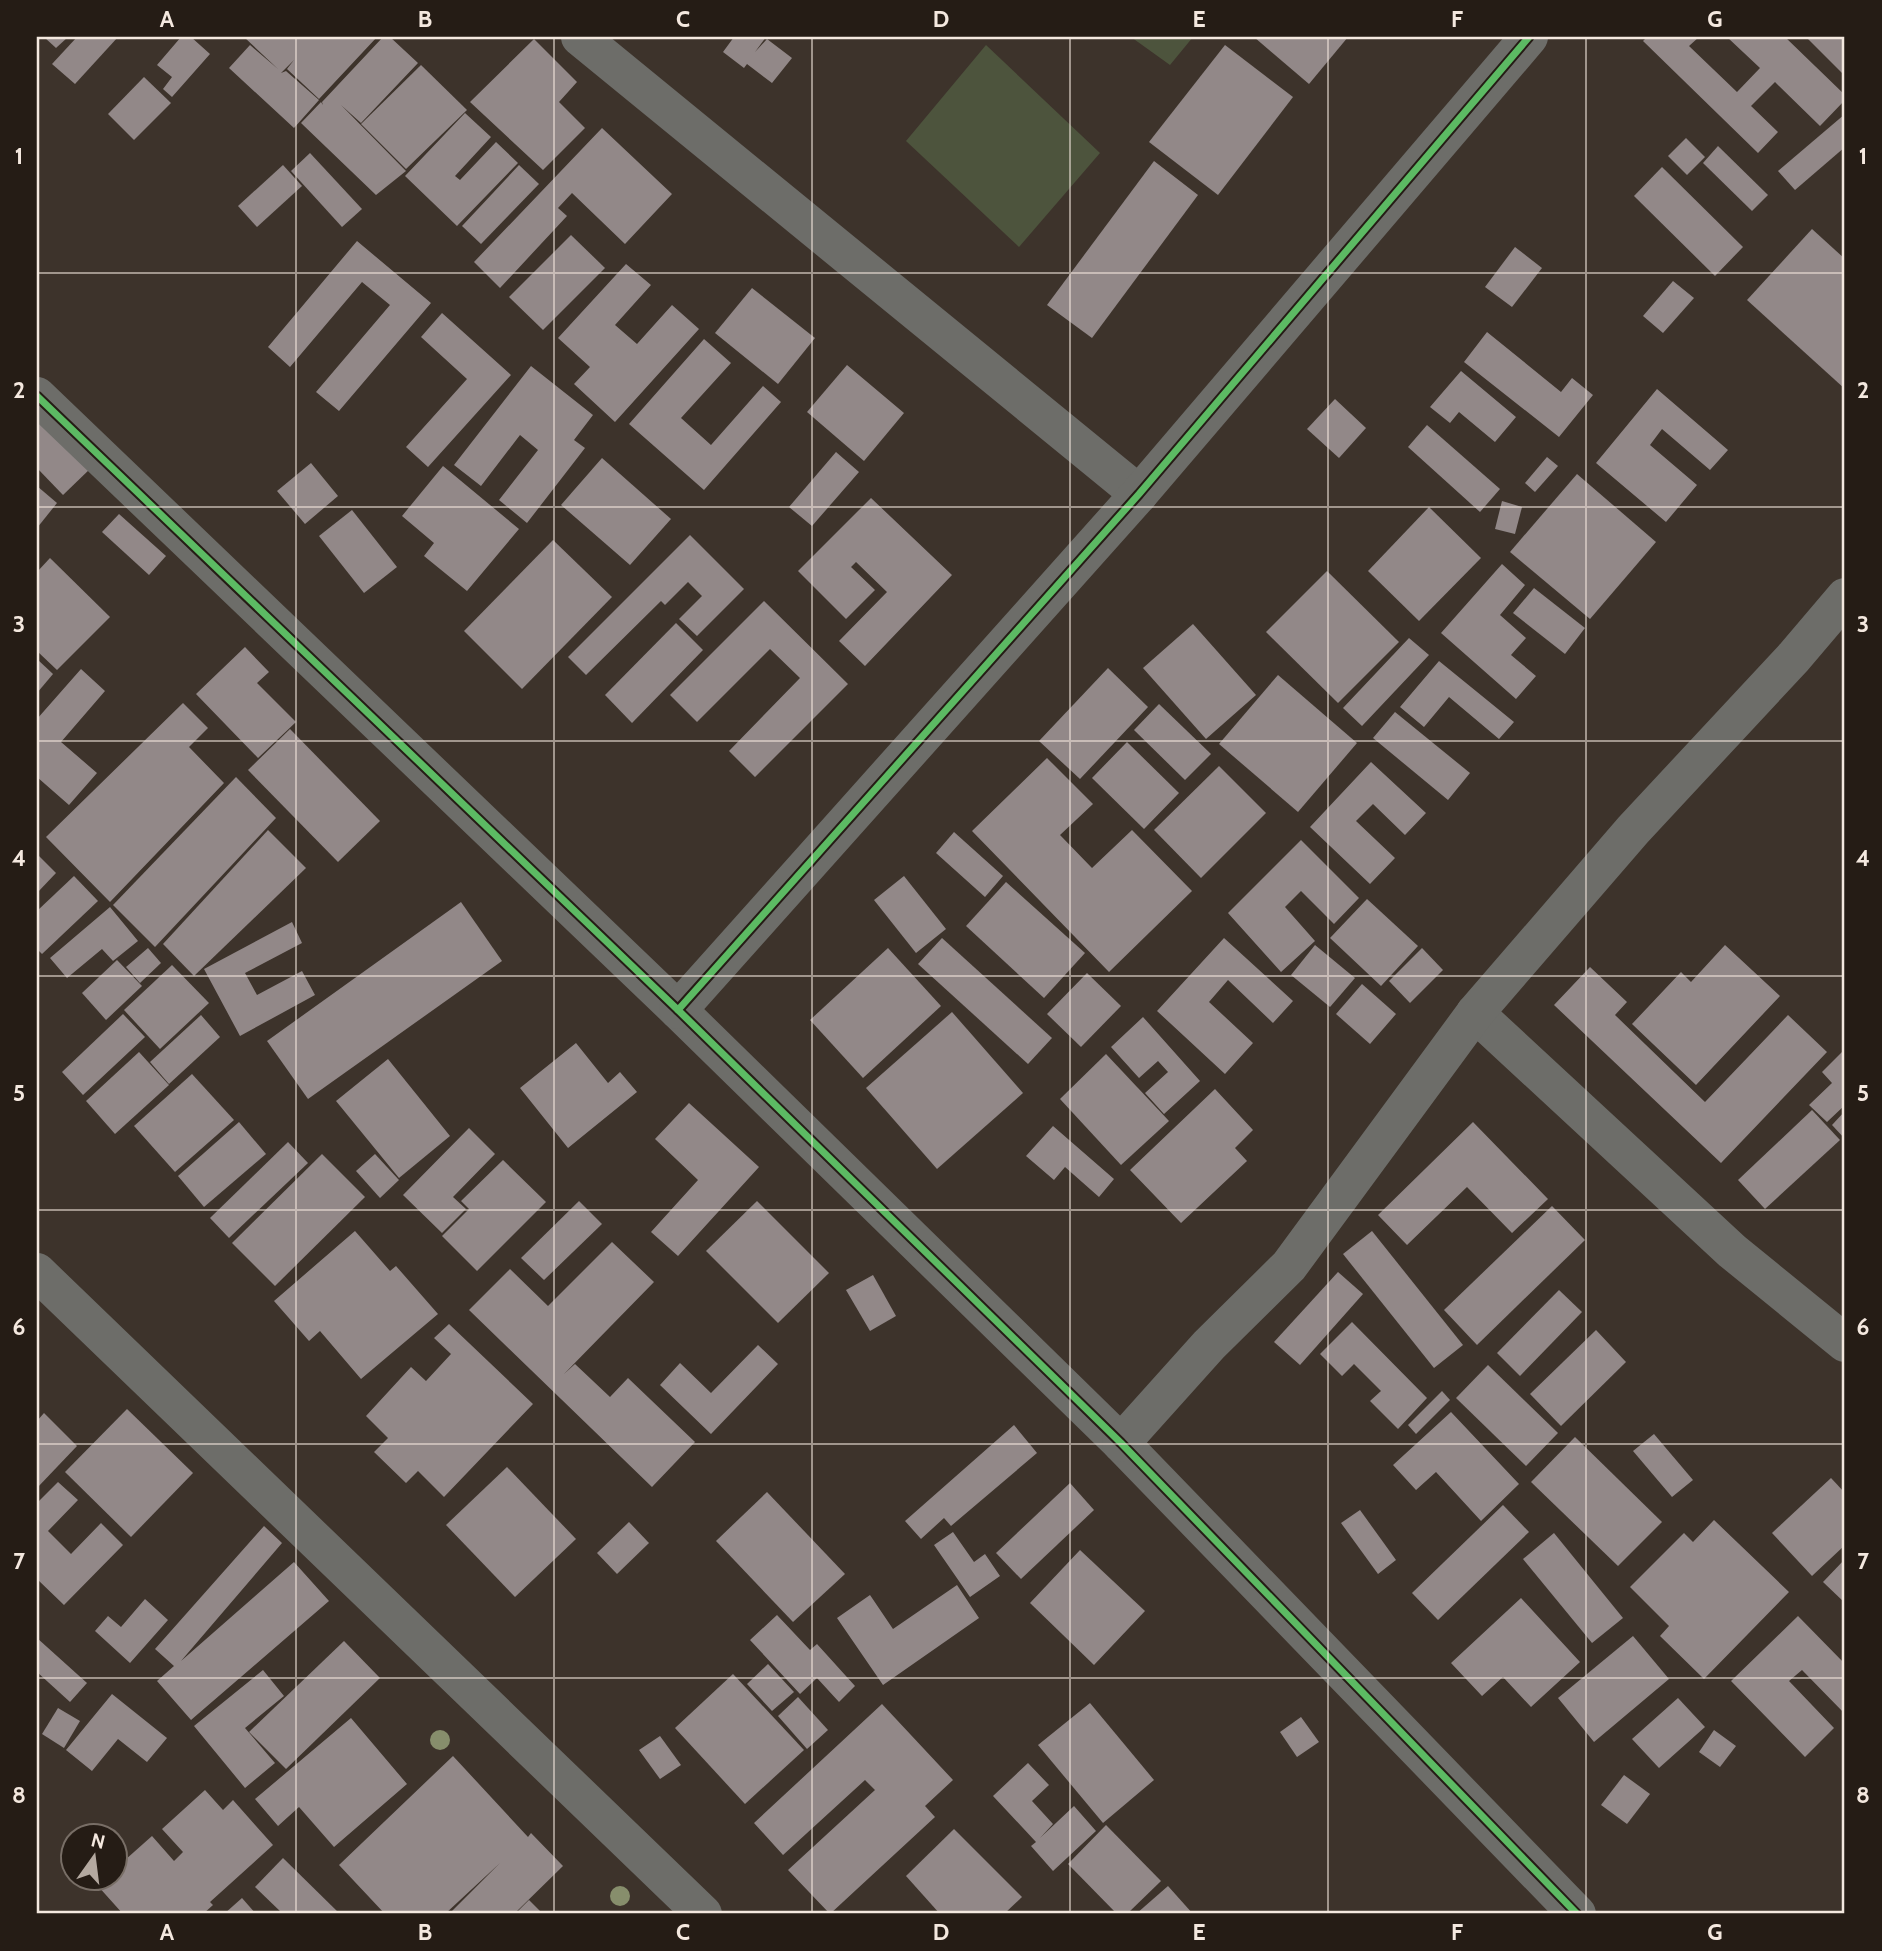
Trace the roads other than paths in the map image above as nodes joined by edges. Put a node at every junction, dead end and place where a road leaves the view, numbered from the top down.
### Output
1 (580, 37) edge
2 (1529, 37) edge
3 (37, 396) edge
4 (1139, 494) junction
5 (1845, 597) edge
6 (678, 1010) junction
7 (1475, 1013) junction
8 (37, 1272) edge
9 (1845, 1343) edge
10 (1122, 1443) junction
11 (704, 1914) edge
12 (1577, 1914) edge

1 - 4 street
2 - 4 street
3 - 6 street
4 - 6 street
5 - 7 street
6 - 10 street
7 - 9 street
7 - 10 street
8 - 11 street
10 - 12 street

